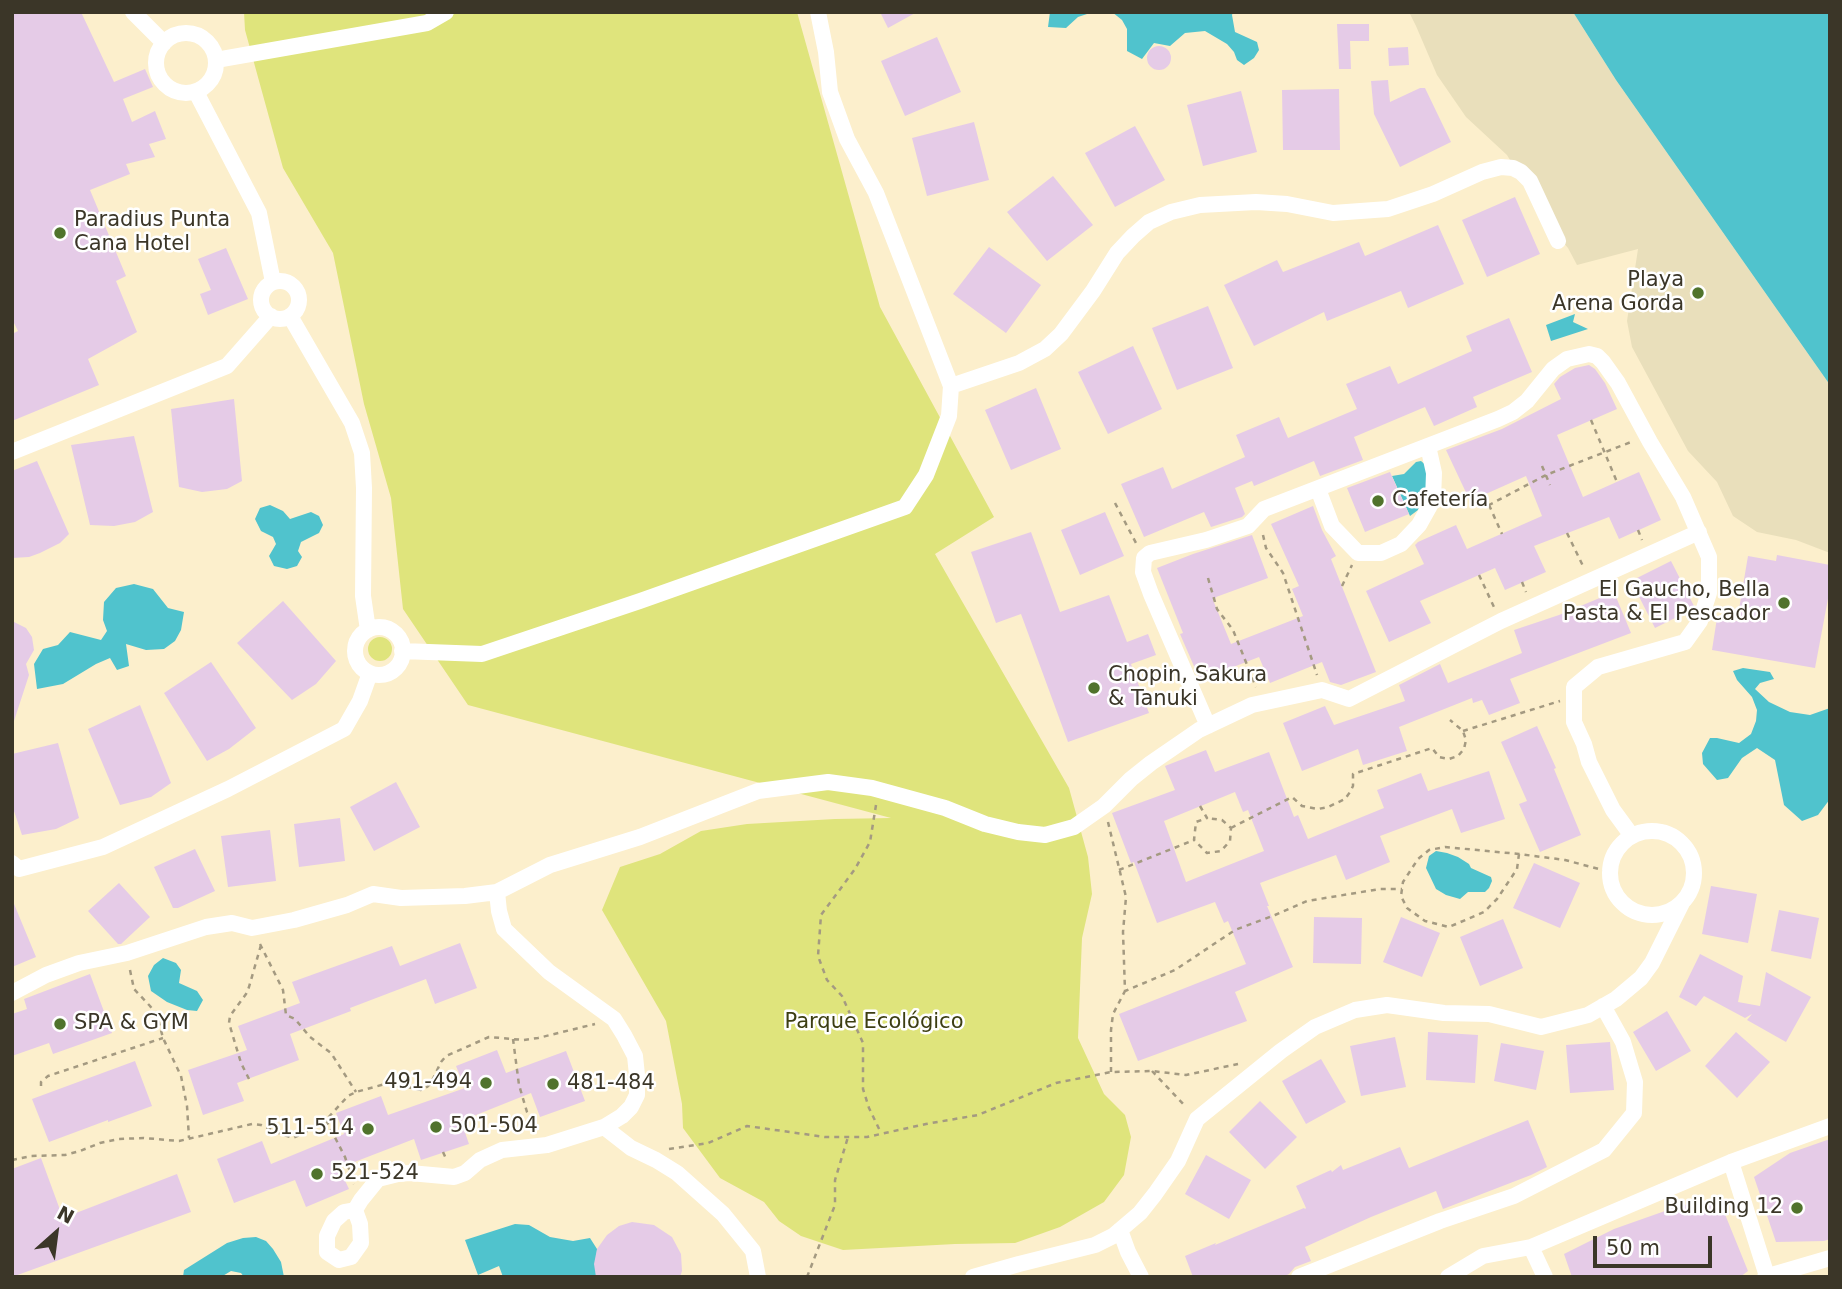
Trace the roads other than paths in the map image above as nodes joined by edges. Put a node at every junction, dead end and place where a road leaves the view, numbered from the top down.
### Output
1 (133, 12) edge
2 (446, 12) edge
3 (818, 12) edge
4 (164, 43) junction
5 (216, 60) junction
6 (196, 92) junction
7 (1558, 241) dead end
8 (273, 282) junction
9 (271, 316) junction
10 (289, 316) junction
11 (951, 386) junction
12 (1428, 446) junction
13 (12, 452) edge
14 (1318, 489) junction
15 (1699, 532) junction
16 (368, 630) junction
17 (402, 651) junction
18 (370, 673) junction
19 (1208, 726) junction
20 (1632, 836) junction
21 (12, 863) edge
22 (497, 892) junction
23 (1682, 903) junction
24 (12, 993) edge
25 (1603, 1006) junction
26 (1830, 1126) edge
27 (604, 1127) junction
28 (1731, 1162) junction
29 (358, 1205) road end
30 (1120, 1230) junction
31 (1531, 1247) junction
32 (1830, 1258) edge
33 (1766, 1276) edge
34 (758, 1277) edge
35 (972, 1277) edge
36 (1141, 1277) edge
37 (1299, 1277) edge
38 (1448, 1277) edge
39 (1545, 1277) edge

1 - 4 lane
2 - 5 lane
3 - 11 lane
4 - 5 lane
4 - 6 lane
5 - 6 lane
6 - 8 lane
7 - 11 lane
8 - 9 lane
8 - 10 lane
9 - 10 lane
9 - 13 lane
10 - 16 lane
11 - 17 lane
12 - 14 lane
12 - 14 lane
12 - 15 lane
14 - 19 lane
15 - 19 lane
15 - 20 lane
16 - 17 lane
16 - 18 lane
17 - 18 lane
18 - 21 lane
19 - 22 lane
20 - 23 lane
20 - 23 lane
22 - 24 lane
22 - 27 lane
23 - 25 lane
25 - 30 lane
25 - 37 lane
26 - 28 lane
27 - 29 lane
27 - 34 lane
28 - 31 lane
28 - 33 lane
30 - 35 lane
30 - 36 lane
31 - 38 lane
31 - 39 lane
32 - 33 lane

